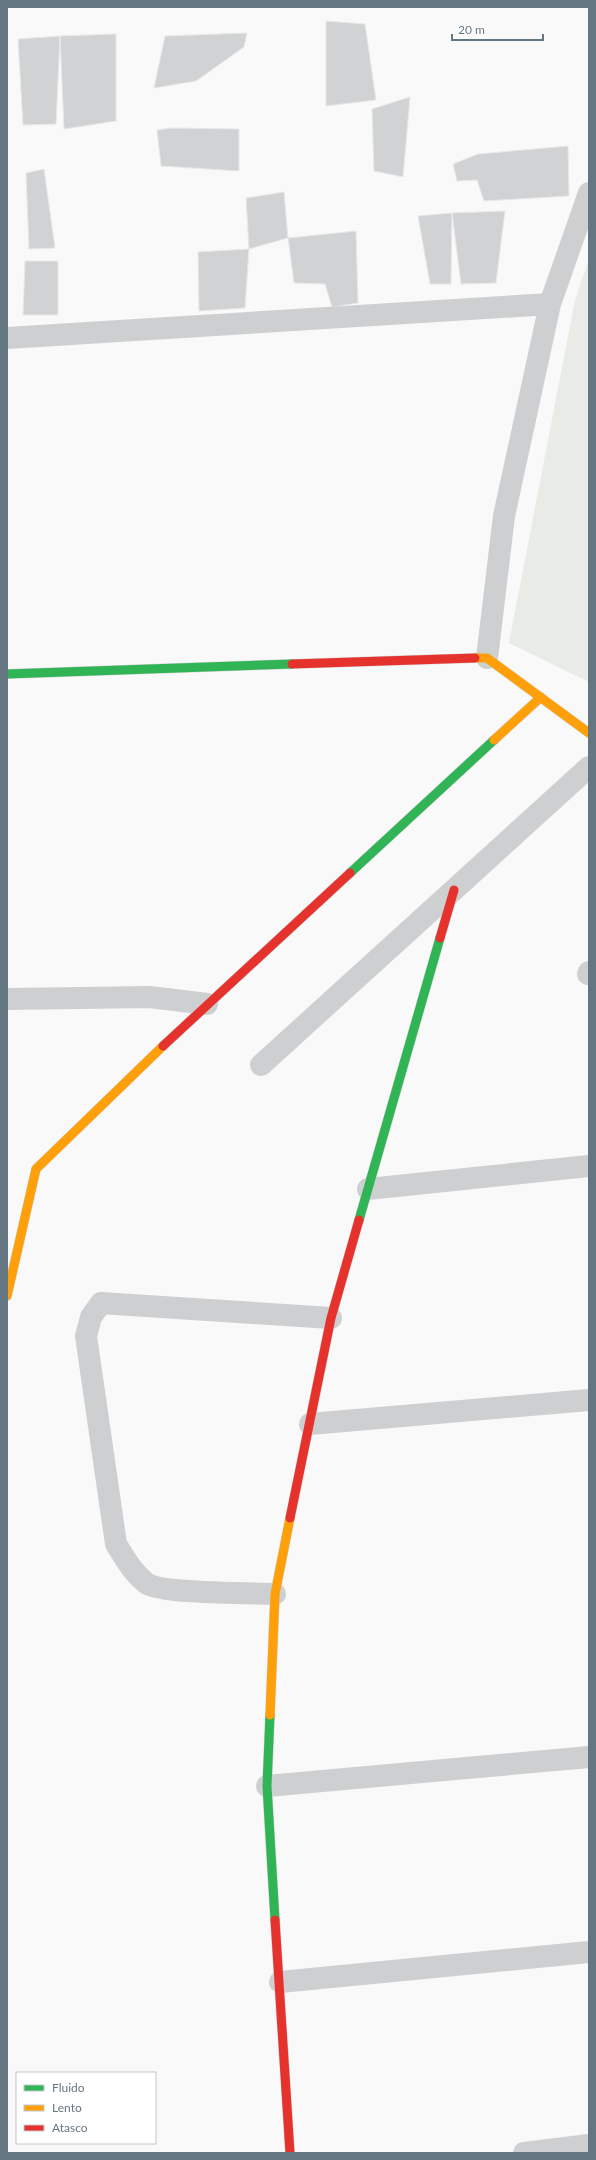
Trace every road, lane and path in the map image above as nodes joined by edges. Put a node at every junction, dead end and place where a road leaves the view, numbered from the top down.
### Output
1 (589, 193) edge
2 (550, 304) junction
3 (7, 338) edge
4 (487, 658) junction
5 (7, 674) edge
6 (541, 697) junction
7 (589, 733) edge
8 (589, 767) edge
9 (454, 890) junction
10 (7, 999) edge
11 (207, 1004) junction
12 (261, 1065) dead end
13 (589, 1166) edge
14 (368, 1189) junction
15 (7, 1296) edge
16 (331, 1318) junction
17 (589, 1400) edge
18 (310, 1424) junction
19 (275, 1594) junction
20 (589, 1757) edge
21 (267, 1786) junction
22 (589, 1952) edge
23 (280, 1982) junction
24 (589, 2145) edge
25 (290, 2153) edge
26 (524, 2153) edge

1 - 2 street
2 - 3 street
2 - 4 street
4 - 5 street
4 - 6 street
6 - 7 street
6 - 11 street
8 - 9 street
9 - 12 street
9 - 14 street
10 - 11 street
11 - 15 street
13 - 14 street
14 - 16 street
16 - 18 street
16 - 19 street
17 - 18 street
18 - 19 street
19 - 21 street
20 - 21 street
21 - 23 street
22 - 23 street
23 - 25 street
24 - 26 street

